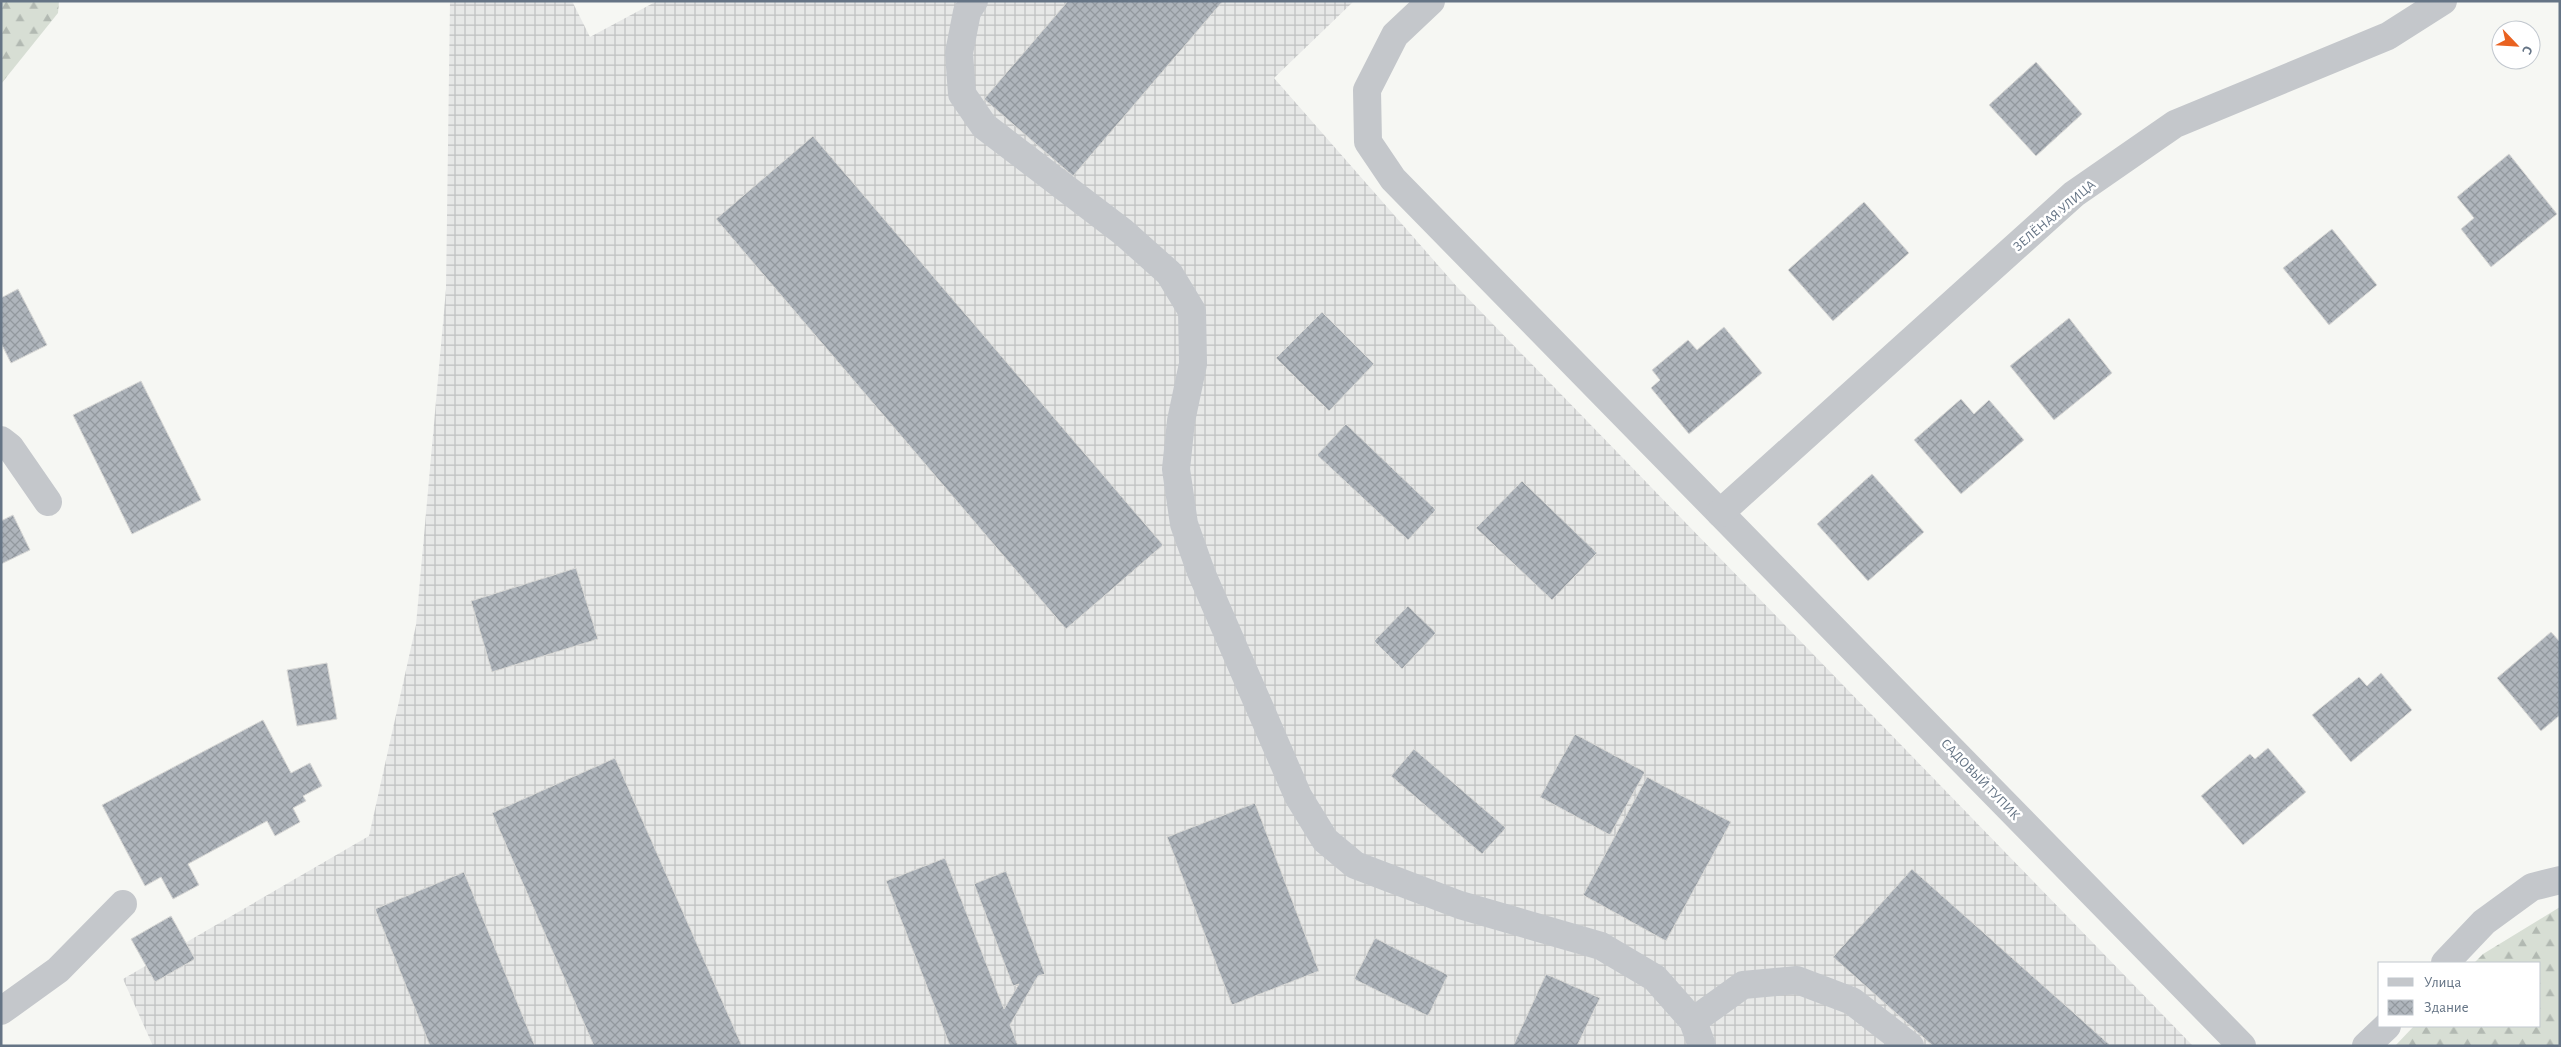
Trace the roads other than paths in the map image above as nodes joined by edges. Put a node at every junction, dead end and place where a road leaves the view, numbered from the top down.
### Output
1 (974, 1) edge
2 (1431, 1) edge
3 (2443, 1) edge
4 (1, 440) edge
5 (48, 502) dead end
6 (1720, 513) junction
7 (2560, 880) edge
8 (123, 904) dead end
9 (2446, 962) edge
10 (1, 1011) edge
11 (2386, 1027) edge
12 (1697, 1033) edge
13 (1910, 1046) edge
14 (2242, 1046) edge
15 (2366, 1046) edge

1 - 12 street
2 - 6 street, САДОВЫЙ ТУПИК
3 - 6 street, ЗЕЛЁНАЯ УЛИЦА
4 - 5 street
6 - 14 street, САДОВЫЙ ТУПИК
7 - 9 street
8 - 10 street
11 - 15 street
12 - 13 street

